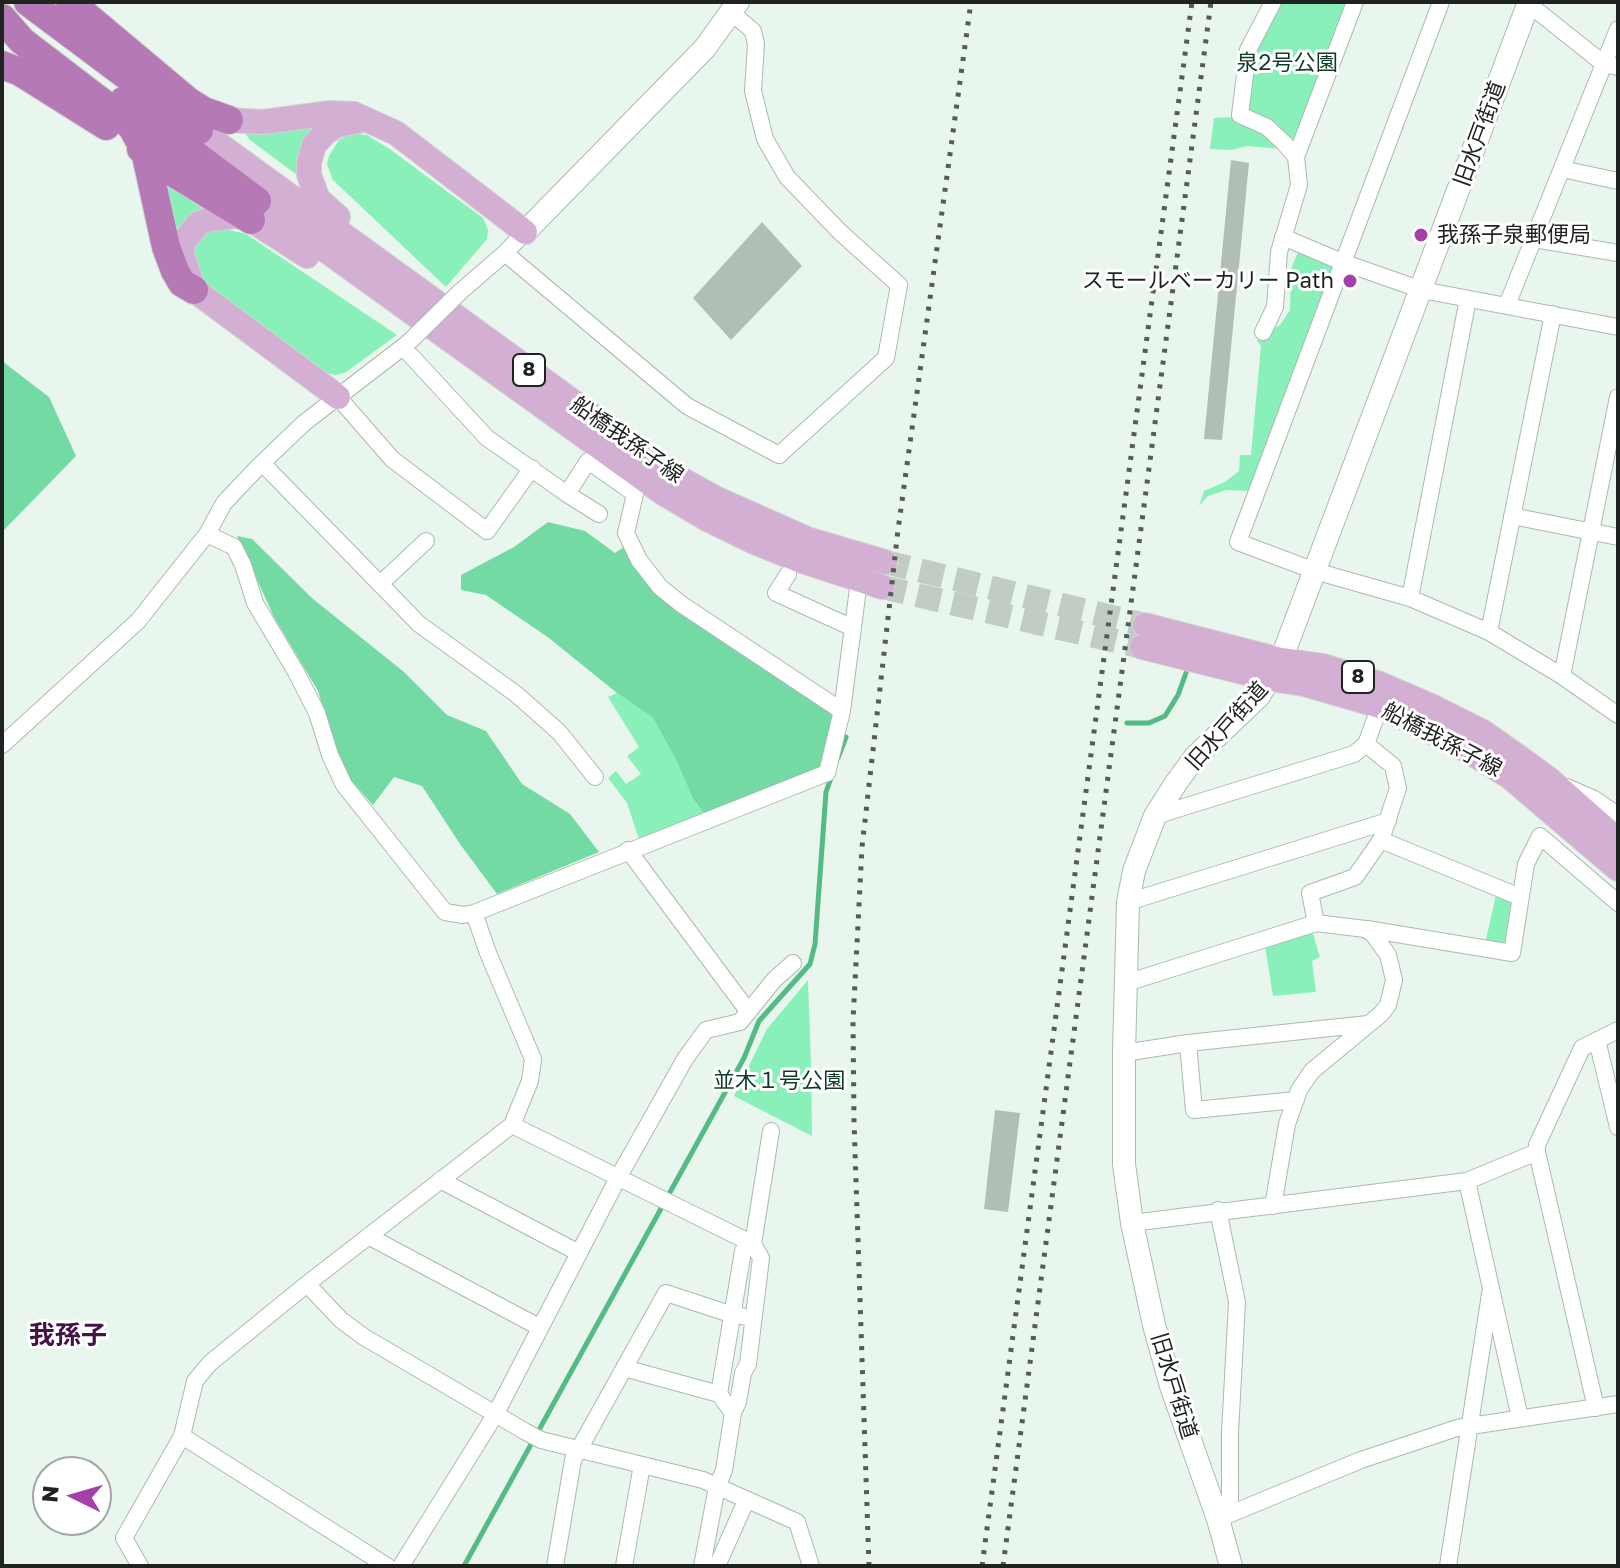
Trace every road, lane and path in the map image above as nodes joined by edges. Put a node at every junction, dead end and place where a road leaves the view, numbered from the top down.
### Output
1 (28, 2) edge
2 (70, 2) edge
3 (1273, 2) edge
4 (1355, 2) edge
5 (1441, 2) edge
6 (1528, 3) edge
7 (735, 8) edge
8 (2, 16) edge
9 (1618, 29) edge
10 (2, 65) edge
11 (1611, 65) edge
12 (188, 101) junction
13 (229, 120) junction
14 (380, 125) junction
15 (199, 130) junction
16 (145, 151) junction
17 (1296, 157) junction
18 (1562, 169) junction
19 (1618, 181) edge
20 (254, 210) junction
21 (525, 232) junction
22 (1283, 237) junction
23 (1534, 239) junction
24 (505, 253) junction
25 (1618, 253) edge
26 (1342, 262) junction
27 (412, 286) junction
28 (194, 290) junction
29 (1422, 290) junction
30 (1468, 299) junction
31 (1507, 305) junction
32 (1553, 314) junction
33 (1618, 327) edge
34 (1263, 332) dead end
35 (406, 345) junction
36 (338, 397) junction
37 (1618, 397) edge
38 (592, 453) junction
39 (262, 463) junction
40 (532, 468) junction
41 (567, 494) junction
42 (599, 514) dead end
43 (1512, 516) junction
44 (1591, 531) junction
45 (207, 534) junction
46 (1618, 537) edge
47 (426, 541) dead end
48 (885, 562) tunnel mouth
49 (1315, 571) junction
50 (788, 574) dead end
51 (380, 584) junction
52 (870, 584) joint
53 (1410, 598) junction
54 (853, 628) junction
55 (1489, 632) junction
56 (1144, 636) tunnel mouth
57 (1276, 669) junction
58 (1562, 676) junction
59 (1380, 706) junction
60 (842, 711) junction
61 (1618, 715) edge
62 (1366, 744) junction
63 (2, 745) edge
64 (595, 777) dead end
65 (1550, 780) junction
66 (1618, 815) edge
67 (1155, 816) junction
68 (1388, 821) junction
69 (1381, 840) junction
70 (1618, 840) edge
71 (628, 850) junction
72 (1618, 869) edge
73 (1520, 897) junction
74 (1128, 902) junction
75 (1618, 903) edge
76 (474, 913) junction
77 (1316, 923) junction
78 (1365, 929) junction
79 (793, 963) dead end
80 (1126, 983) junction
81 (748, 1011) junction
82 (1369, 1024) junction
83 (1618, 1030) edge
84 (1597, 1040) junction
85 (1188, 1043) junction
86 (1124, 1053) junction
87 (1296, 1100) junction
88 (512, 1125) junction
89 (1618, 1127) edge
90 (771, 1131) dead end
91 (1537, 1152) junction
92 (618, 1178) junction
93 (440, 1180) junction
94 (1467, 1181) junction
95 (1273, 1206) junction
96 (1218, 1210) junction
97 (1132, 1223) junction
98 (368, 1236) junction
99 (753, 1244) junction
100 (579, 1253) junction
101 (307, 1284) junction
102 (1491, 1288) junction
103 (730, 1314) junction
104 (752, 1318) junction
105 (539, 1327) junction
106 (624, 1368) junction
107 (719, 1394) junction
108 (1618, 1404) edge
109 (1596, 1408) junction
110 (733, 1413) junction
111 (495, 1415) junction
112 (1520, 1418) junction
113 (1470, 1426) junction
114 (182, 1436) junction
115 (578, 1449) junction
116 (642, 1465) junction
117 (717, 1487) junction
118 (746, 1501) junction
119 (1224, 1516) junction
120 (140, 1566) edge
121 (387, 1566) edge
122 (401, 1566) edge
123 (555, 1566) edge
124 (624, 1566) edge
125 (702, 1566) edge
126 (717, 1566) edge
127 (811, 1566) edge
128 (1231, 1566) edge
129 (1448, 1566) edge

1 - 15 highway
2 - 12 highway
3 - 17 street
4 - 17 street
5 - 26 street
6 - 11 street
6 - 29 street, 旧水戸街道
7 - 21 street
7 - 24 street
8 - 16 highway
8 - 20 highway
9 - 11 street
10 - 16 highway
11 - 18 street
12 - 13 highway
12 - 15 highway
13 - 14 main road
13 - 15 main road
14 - 21 main road
14 - 27 main road
15 - 27 main road, 船橋我孫子線 / 8
16 - 20 highway
16 - 28 highway
17 - 22 street
18 - 19 street
18 - 23 street
20 - 28 main road
20 - 38 main road, 船橋我孫子線 / 8
21 - 24 street
22 - 26 street
22 - 34 street
23 - 25 street
23 - 31 street
24 - 35 street, bridge
26 - 29 street
26 - 49 street
27 - 48 main road, 船橋我孫子線 / 8
28 - 36 main road
29 - 30 street
29 - 49 street, 旧水戸街道
30 - 31 street
30 - 53 street
31 - 32 street
32 - 33 street
32 - 43 street
35 - 36 street
35 - 40 street
36 - 39 street
36 - 40 street
37 - 44 street
38 - 41 street
38 - 52 main road, 船橋我孫子線 / 8
38 - 60 street
39 - 45 street
39 - 51 street
40 - 41 street
41 - 42 street
43 - 44 street
43 - 55 street
44 - 46 street
44 - 58 street
45 - 63 street
45 - 76 street
47 - 51 street
49 - 53 street
49 - 57 street, 旧水戸街道
50 - 54 street
51 - 64 street
52 - 54 street
53 - 55 street
54 - 60 street
55 - 58 street
56 - 57 main road, 船橋我孫子線 / 8
57 - 59 main road, 船橋我孫子線 / 8
57 - 65 main road, 船橋我孫子線 / 8
57 - 67 street, 旧水戸街道
58 - 61 street
59 - 62 street
59 - 72 main road, 船橋我孫子線 / 8
60 - 71 street
62 - 67 street
62 - 68 street
65 - 66 street
65 - 70 main road, 船橋我孫子線 / 8
67 - 74 street, 旧水戸街道
68 - 69 street
68 - 74 street
69 - 73 street
69 - 77 street
71 - 76 street
71 - 81 street
73 - 75 street
73 - 78 street
74 - 80 street, 旧水戸街道
76 - 88 street
77 - 78 street
77 - 80 street
78 - 82 street
79 - 81 street
80 - 86 street, 旧水戸街道
81 - 92 street
82 - 85 street
82 - 87 street
83 - 84 street
84 - 89 street
84 - 91 street
85 - 86 street
85 - 87 street
86 - 97 street, 旧水戸街道
87 - 95 street
88 - 92 street
88 - 93 street
90 - 99 street
91 - 94 street
91 - 109 street
92 - 99 street
92 - 100 street
93 - 98 street
93 - 100 street
94 - 95 street
94 - 102 street
95 - 96 street
96 - 97 street
96 - 119 street
97 - 119 street, 旧水戸街道
98 - 101 street
98 - 105 street
99 - 103 street
99 - 104 street
100 - 105 street
101 - 111 street
101 - 114 street
102 - 112 street
102 - 113 street
103 - 104 street
103 - 106 street
103 - 107 street
104 - 110 street
105 - 111 street
106 - 107 street
106 - 115 street
107 - 110 street
108 - 109 street
109 - 112 street
110 - 117 street
111 - 115 street
111 - 122 street
112 - 113 street
113 - 119 street
113 - 129 street
114 - 120 street
114 - 121 street
115 - 116 street
115 - 123 street
116 - 117 street
116 - 124 street
117 - 118 street
117 - 125 street
118 - 126 street
118 - 127 street
119 - 128 street, 旧水戸街道

